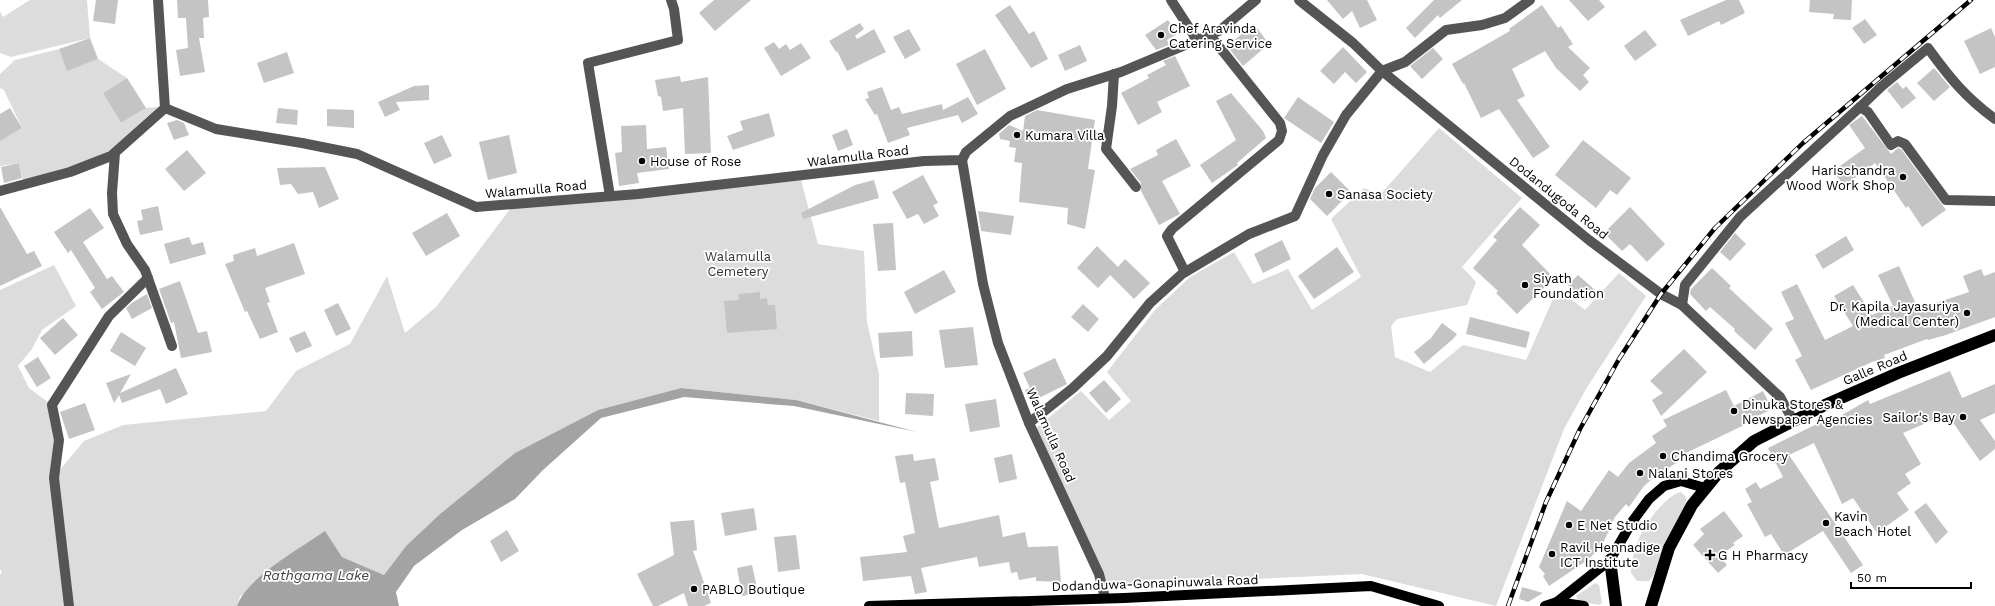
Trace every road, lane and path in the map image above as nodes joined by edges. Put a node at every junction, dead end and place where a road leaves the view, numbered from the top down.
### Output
1 (158, 0) edge
2 (671, 0) edge
3 (1171, 0) edge
4 (1256, 0) edge
5 (1299, 0) edge
6 (1530, 0) edge
7 (1209, 34) junction
8 (1197, 40) junction
9 (1382, 71) junction
10 (1114, 74) junction
11 (1860, 107) junction
12 (165, 108) junction
13 (1995, 119) edge
14 (115, 153) junction
15 (962, 160) junction
16 (1136, 187) dead end
17 (0, 191) edge
18 (610, 196) junction
19 (1995, 201) edge
20 (1185, 272) junction
21 (148, 278) junction
22 (1682, 305) junction
23 (1995, 335) edge
24 (172, 346) dead end
25 (1794, 422) junction
26 (1030, 423) junction
27 (1705, 488) junction
28 (1610, 560) junction
29 (1105, 598) junction
30 (1557, 602) junction
31 (69, 606) edge
32 (869, 606) edge
33 (1439, 606) edge
34 (1545, 606) edge
35 (1584, 606) edge
36 (1616, 606) edge
37 (1651, 606) edge

1 - 12 street
2 - 18 street
3 - 8 street
4 - 7 street
5 - 9 street, Dodandugoda Road
6 - 9 street
7 - 8 street
7 - 20 street
8 - 10 street
9 - 20 street
9 - 22 street, Dodandugoda Road
10 - 15 street
10 - 16 street
11 - 13 street
11 - 19 street
11 - 22 street
12 - 14 street
12 - 18 street, Walamulla Road
14 - 17 street
14 - 21 street
15 - 18 street, Walamulla Road
15 - 26 street, Walamulla Road
20 - 26 street
21 - 24 street
21 - 31 street
22 - 25 street, Dodandugoda Road
23 - 25 highway, Galle Road
25 - 27 highway, Galle Road
26 - 29 street, Walamulla Road
27 - 28 main road
27 - 37 highway, Galle Road
28 - 30 main road
28 - 36 highway
29 - 32 main road, Dodanduwa-Gonapinuwala Road
29 - 33 main road, Dodanduwa-Gonapinuwala Road
30 - 34 main road
30 - 35 main road

